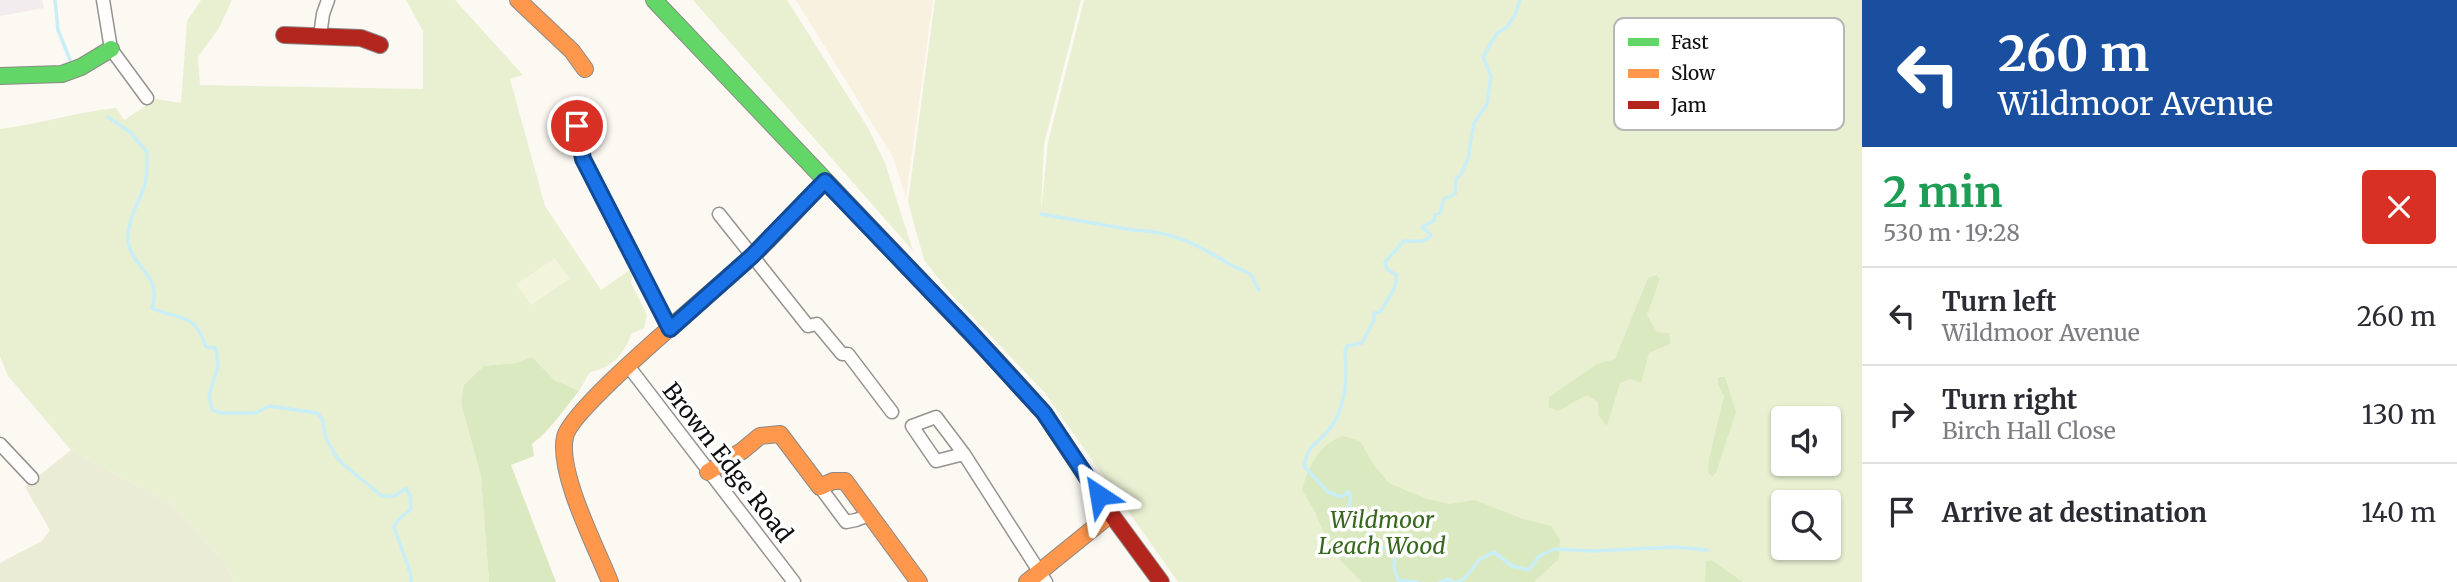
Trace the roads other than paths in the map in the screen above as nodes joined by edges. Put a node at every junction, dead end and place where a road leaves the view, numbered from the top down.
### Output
1 (103, 0) edge
2 (328, 0) edge
3 (518, 0) edge
4 (654, 0) edge
5 (284, 35) dead end
6 (320, 36) junction
7 (380, 45) dead end
8 (111, 49) junction
9 (585, 69) dead end
10 (0, 76) edge
11 (147, 98) dead end
12 (577, 126) dead end
13 (825, 181) junction
14 (719, 214) dead end
15 (752, 256) junction
16 (670, 329) junction
17 (629, 367) junction
18 (892, 412) dead end
19 (0, 443) edge
20 (964, 454) dead end
21 (708, 471) junction
22 (32, 478) dead end
23 (820, 487) junction
24 (869, 514) junction
25 (1111, 514) junction
26 (1038, 579) edge
27 (610, 582) edge
28 (794, 582) edge
29 (919, 582) edge
30 (1161, 582) edge

1 - 8 street
2 - 6 street
3 - 9 street
4 - 13 street
5 - 6 street
6 - 7 street
8 - 10 street
8 - 11 street
12 - 16 street
13 - 15 street
13 - 25 street
14 - 15 street
15 - 16 street
15 - 18 street
16 - 17 street
17 - 21 street, Brown Edge Road
17 - 27 street
19 - 22 street
20 - 26 street
21 - 23 street
21 - 28 street, Brown Edge Road
23 - 24 street
23 - 24 street
24 - 29 street
25 - 26 street
25 - 30 street

